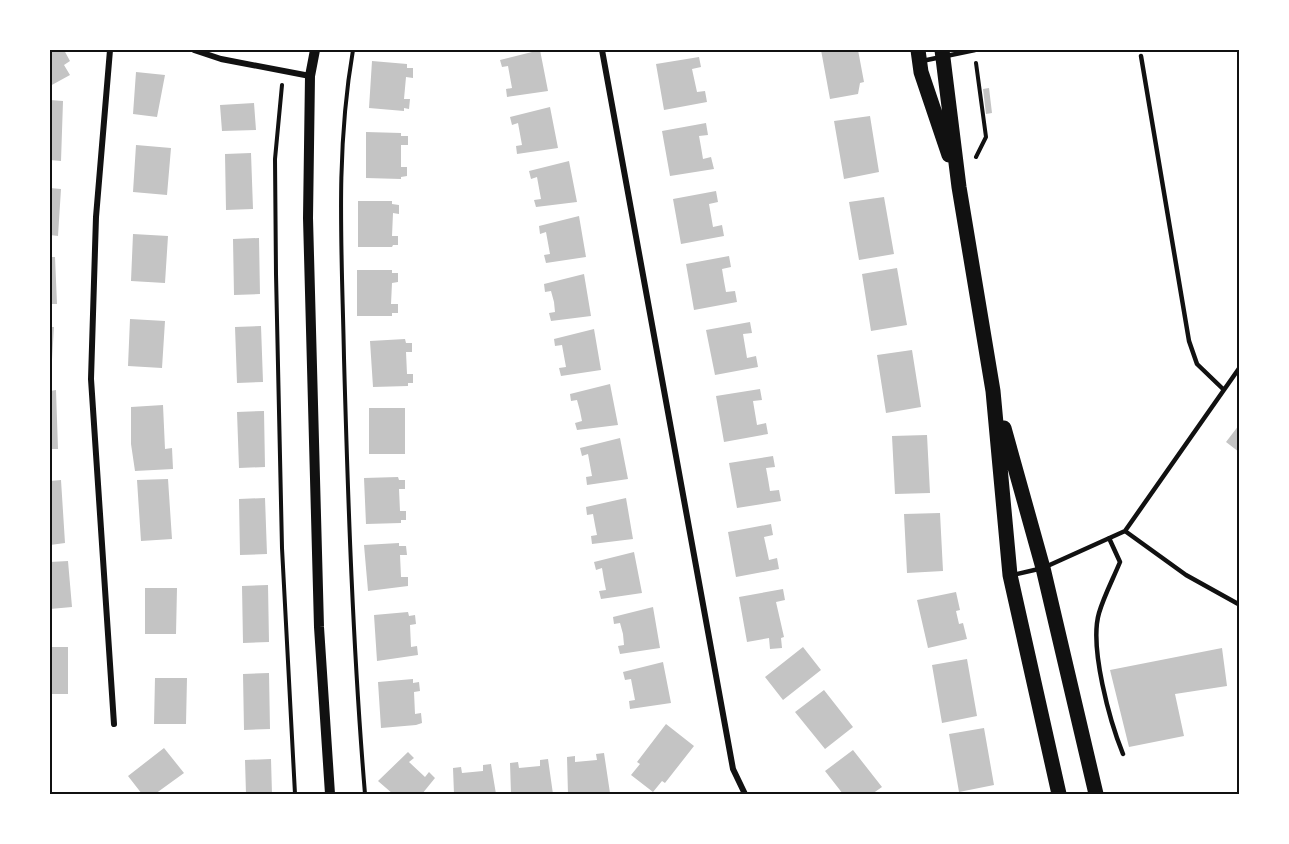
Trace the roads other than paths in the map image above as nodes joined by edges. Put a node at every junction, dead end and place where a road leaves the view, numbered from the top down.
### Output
1 (110, 50) edge
2 (194, 50) edge
3 (315, 50) edge
4 (602, 50) edge
5 (975, 50) edge
6 (943, 52) edge
7 (919, 56) edge
8 (1141, 56) dead end
9 (310, 76) junction
10 (959, 187) junction
11 (1239, 367) edge
12 (1223, 389) junction
13 (993, 391) junction
14 (1125, 531) junction
15 (1109, 538) junction
16 (1043, 568) junction
17 (1010, 575) junction
18 (1239, 605) edge
19 (114, 724) dead end
20 (1123, 754) dead end
21 (330, 795) edge
22 (745, 795) edge
23 (1059, 795) edge
24 (1096, 795) edge

1 - 19 street
2 - 9 street
3 - 9 street
4 - 22 street
5 - 6 lane
6 - 7 lane
6 - 10 main road
7 - 10 main road
8 - 12 lane
9 - 21 street
10 - 13 main road
11 - 12 lane
12 - 14 lane
13 - 16 main road
13 - 17 main road
14 - 15 lane
14 - 18 lane
15 - 16 lane
15 - 20 lane
16 - 17 lane
16 - 24 main road
17 - 23 main road

